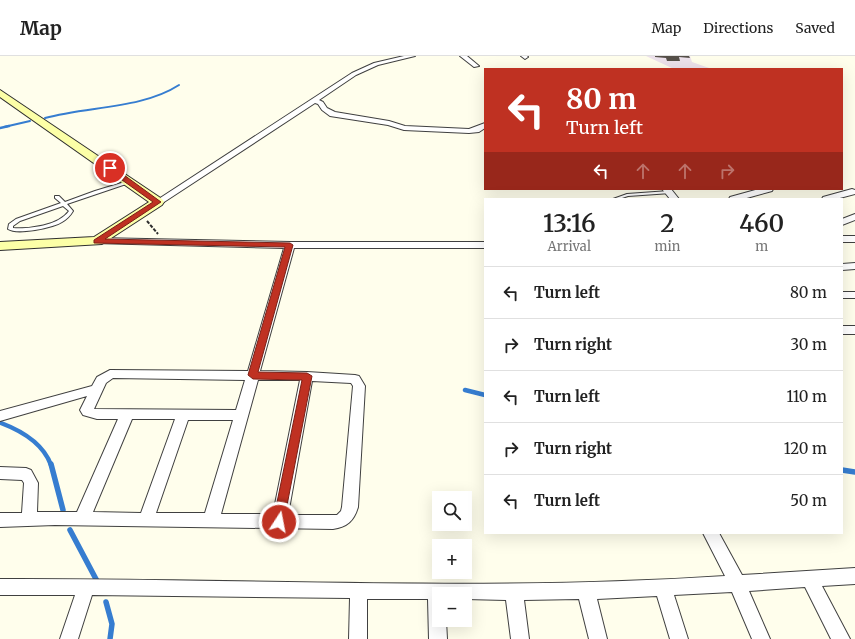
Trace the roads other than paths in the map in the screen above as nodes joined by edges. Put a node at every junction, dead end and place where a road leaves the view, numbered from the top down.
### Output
1 (412, 56) edge
2 (463, 56) edge
3 (403, 57) edge
4 (476, 66) dead end
5 (0, 93) edge
6 (314, 100) junction
7 (484, 126) edge
8 (130, 182) junction
9 (667, 190) edge
10 (765, 190) edge
11 (852, 192) dead end
12 (57, 197) dead end
13 (618, 198) edge
14 (675, 198) edge
15 (737, 198) edge
16 (830, 198) edge
17 (158, 202) junction
18 (64, 204) junction
19 (843, 216) edge
20 (855, 217) edge
21 (855, 224) edge
22 (844, 233) edge
23 (97, 241) junction
24 (290, 245) junction
25 (484, 245) edge
26 (0, 246) edge
27 (843, 266) edge
28 (855, 266) edge
29 (843, 295) edge
30 (855, 295) edge
31 (843, 330) edge
32 (855, 330) edge
33 (253, 375) junction
34 (307, 376) junction
35 (96, 389) junction
36 (127, 414) junction
37 (183, 414) junction
38 (242, 415) junction
39 (0, 416) edge
40 (0, 473) edge
41 (29, 519) junction
42 (82, 519) junction
43 (0, 520) edge
44 (146, 520) junction
45 (211, 521) junction
46 (279, 522) junction
47 (712, 534) edge
48 (855, 576) edge
49 (810, 579) junction
50 (737, 583) junction
51 (86, 586) junction
52 (0, 587) edge
53 (663, 588) junction
54 (359, 590) junction
55 (432, 591) edge
56 (472, 591) edge
57 (514, 591) junction
58 (586, 591) junction
59 (438, 627) edge
60 (69, 639) edge
61 (358, 639) edge
62 (438, 639) edge
63 (520, 639) edge
64 (598, 639) edge
65 (679, 639) edge
66 (761, 639) edge
67 (841, 639) edge

1 - 3 street
2 - 4 street
3 - 6 street
5 - 8 street
6 - 7 street
6 - 17 street
8 - 17 street
8 - 18 lane
9 - 13 lane
9 - 14 street
10 - 15 street
11 - 16 street
12 - 18 lane
17 - 23 street
18 - 18 lane
19 - 20 street
20 - 22 street
21 - 22 street
23 - 24 street
23 - 26 street
24 - 25 street
24 - 33 street
27 - 28 street
29 - 30 street
31 - 32 street
33 - 34 street
33 - 35 street
33 - 38 street
34 - 46 street
34 - 46 street
35 - 36 street
35 - 39 street
36 - 37 street
36 - 42 street
37 - 38 street
37 - 44 street
38 - 45 street
40 - 41 street
41 - 42 street
41 - 43 street
42 - 44 street
44 - 45 street
45 - 46 street
47 - 50 street
48 - 49 street
49 - 50 street
49 - 67 street
50 - 53 street
50 - 66 street
51 - 52 street
51 - 54 street
51 - 60 street
53 - 58 street
53 - 65 street
54 - 55 street
54 - 61 street
56 - 57 street
57 - 58 street
57 - 63 street
58 - 64 street
59 - 62 street

